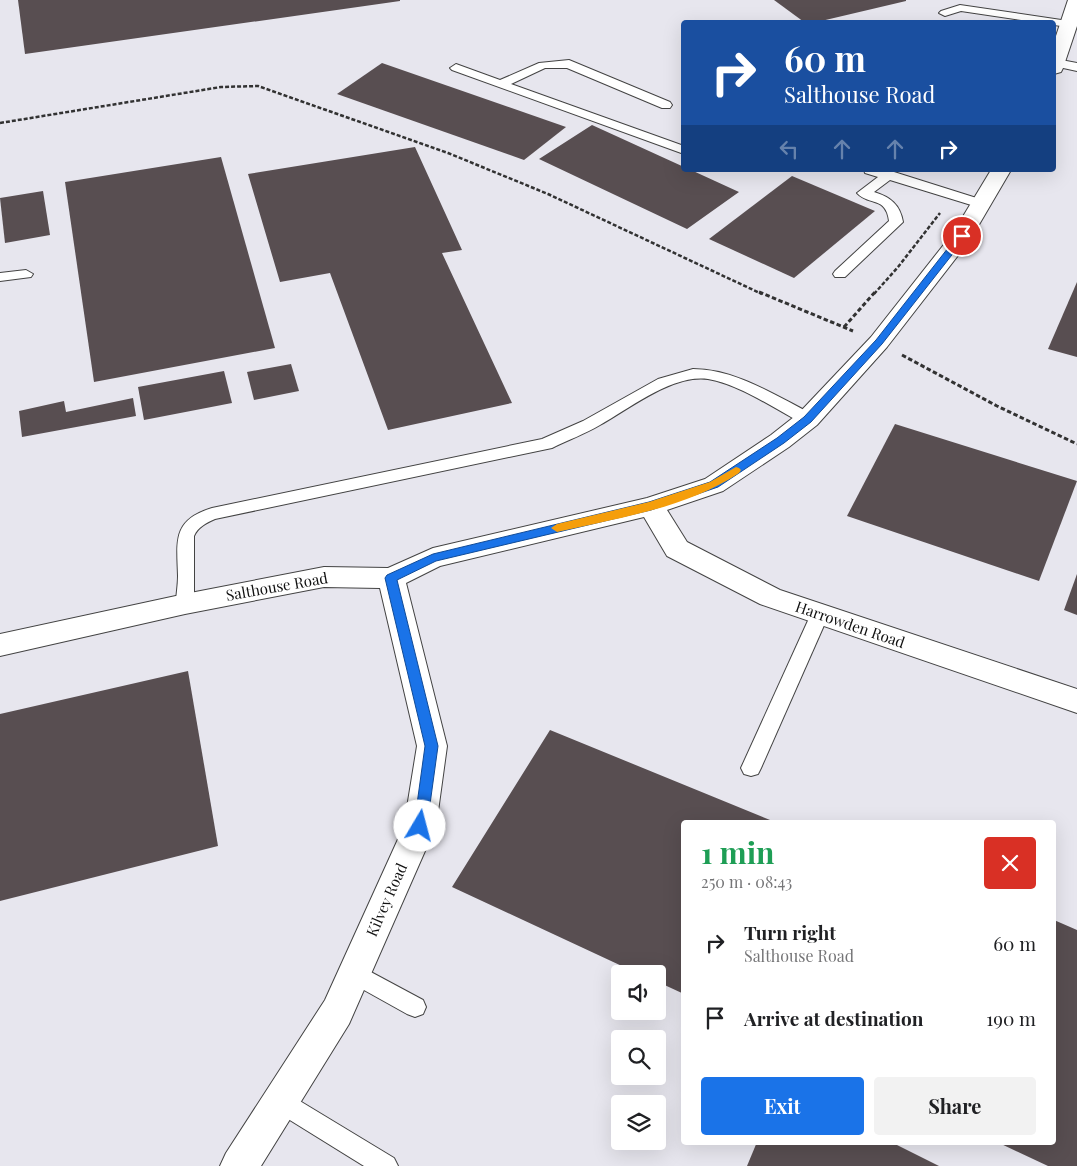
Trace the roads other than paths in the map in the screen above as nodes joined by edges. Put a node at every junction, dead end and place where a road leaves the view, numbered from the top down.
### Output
1 (1076, 0) edge
2 (945, 13) dead end
3 (1041, 20) edge
4 (1056, 22) edge
5 (1068, 24) junction
6 (1056, 62) edge
7 (1056, 65) edge
8 (1077, 67) edge
9 (456, 68) dead end
10 (501, 84) junction
11 (666, 105) dead end
12 (681, 149) edge
13 (878, 172) edge
14 (1000, 172) edge
15 (890, 175) junction
16 (981, 204) junction
17 (26, 274) dead end
18 (840, 274) dead end
19 (0, 277) edge
20 (808, 419) junction
21 (651, 506) junction
22 (391, 578) junction
23 (185, 604) junction
24 (820, 614) junction
25 (0, 645) edge
26 (1077, 701) edge
27 (751, 768) dead end
28 (354, 974) junction
29 (415, 1008) dead end
30 (280, 1101) junction
31 (239, 1166) edge
32 (386, 1166) edge

1 - 5 street
2 - 3 lane
4 - 5 lane
5 - 6 street
7 - 8 lane
9 - 10 lane
10 - 11 lane
10 - 12 lane
13 - 15 lane
14 - 16 street, Salthouse Road
15 - 16 lane
15 - 18 lane
16 - 20 street, Salthouse Road
17 - 19 lane
20 - 21 street, Salthouse Road
20 - 23 lane
21 - 22 street, Salthouse Road
21 - 24 street, Harrowden Road
22 - 23 street, Salthouse Road
22 - 28 street, Kilvey Road
23 - 25 street, Salthouse Road
24 - 26 street, Harrowden Road
24 - 27 lane
28 - 29 lane
28 - 30 street, Kilvey Road
30 - 31 street, Kilvey Road
30 - 32 lane

